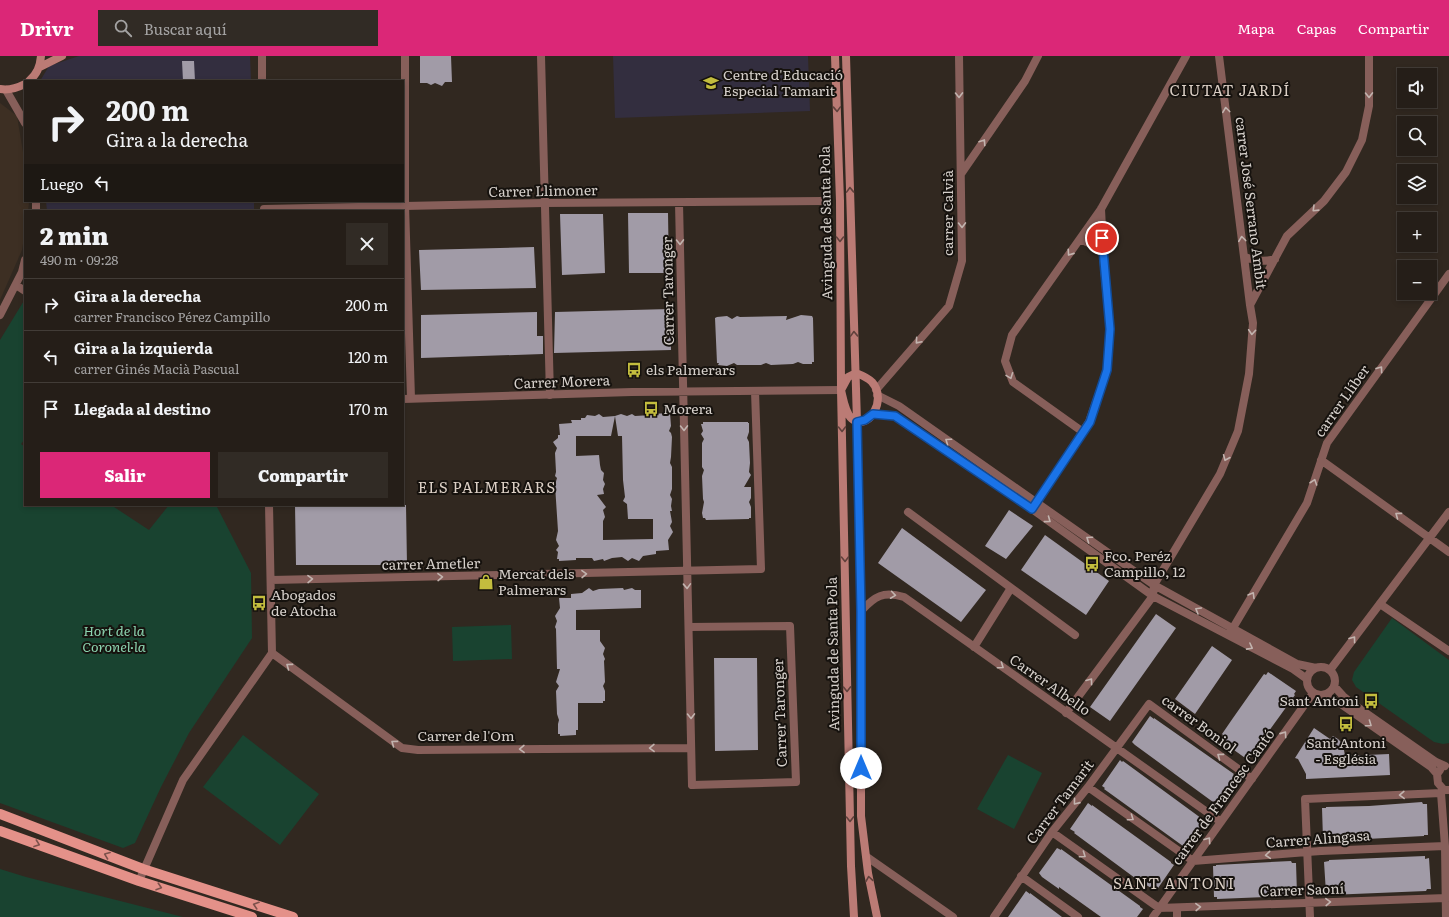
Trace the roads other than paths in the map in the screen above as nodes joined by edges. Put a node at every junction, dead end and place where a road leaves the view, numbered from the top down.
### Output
1 (41, 56) edge
2 (62, 56) edge
3 (262, 56) edge
4 (405, 56) edge
5 (541, 56) edge
6 (835, 56) edge
7 (846, 56) edge
8 (959, 56) edge
9 (1038, 56) edge
10 (1186, 56) edge
11 (1219, 56) edge
12 (1369, 56) edge
13 (40, 67) junction
14 (30, 80) edge
15 (262, 80) edge
16 (24, 85) edge
17 (3, 89) edge
18 (24, 121) edge
19 (961, 174) junction
20 (823, 201) dead end
21 (544, 203) junction
22 (679, 203) junction
23 (405, 206) junction
24 (264, 207) edge
25 (1101, 209) junction
26 (1080, 239) junction
27 (1103, 253) junction
28 (1244, 257) junction
29 (1275, 259) junction
30 (24, 264) edge
31 (1449, 274) edge
32 (16, 285) junction
33 (24, 290) edge
34 (1250, 305) junction
35 (0, 315) edge
36 (856, 373) junction
37 (841, 390) junction
38 (755, 391) junction
39 (683, 392) junction
40 (877, 392) junction
41 (550, 395) junction
42 (407, 399) edge
43 (873, 414) junction
44 (857, 422) junction
45 (1083, 432) junction
46 (1321, 460) junction
47 (269, 506) edge
48 (1035, 506) junction
49 (908, 512) dead end
50 (1449, 512) edge
51 (1430, 538) junction
52 (1449, 552) edge
53 (687, 571) junction
54 (271, 580) junction
55 (1154, 585) junction
56 (1011, 588) junction
57 (1153, 596) junction
58 (1380, 604) junction
59 (861, 611) junction
60 (689, 627) junction
61 (1230, 632) junction
62 (1075, 635) dead end
63 (974, 647) junction
64 (1449, 651) edge
65 (272, 653) junction
66 (1316, 668) junction
67 (1330, 670) junction
68 (1307, 679) junction
69 (1334, 686) junction
70 (1313, 693) junction
71 (1325, 695) junction
72 (1149, 704) joint
73 (1066, 712) junction
74 (692, 748) junction
75 (1116, 748) junction
76 (1447, 765) edge
77 (1437, 774) junction
78 (1252, 779) junction
79 (1088, 787) junction
80 (1445, 791) edge
81 (0, 814) edge
82 (1221, 822) junction
83 (0, 831) edge
84 (1052, 832) junction
85 (1445, 846) junction
86 (1307, 852) junction
87 (867, 857) junction
88 (1193, 861) junction
89 (143, 869) junction
90 (1021, 876) junction
91 (139, 881) junction
92 (1446, 898) junction
93 (1309, 903) junction
94 (1159, 908) junction
95 (1177, 908) junction
96 (252, 917) edge
97 (293, 917) edge
98 (854, 917) edge
99 (877, 917) edge
100 (953, 917) edge
101 (994, 917) edge
102 (1078, 917) edge
103 (1153, 917) edge
104 (1177, 917) edge
105 (1310, 917) edge
106 (1446, 917) edge

1 - 13 main road
2 - 13 main road
3 - 15 street
4 - 23 street
5 - 21 street
6 -> 37 main road, Avinguda de Santa Pola
36 -> 7 main road, Avinguda de Santa Pola
8 -> 19 street, carrer Calvià
19 -> 9 street
10 - 25 street
28 -> 11 street, carrer José Serrano Ambit
12 -> 29 street
13 - 14 main road
16 - 17 main road
17 - 18 street
19 -> 40 street, carrer Calvià
20 - 22 street, Carrer Llimoner
21 - 22 street, Carrer Llimoner
21 - 23 street, Carrer Llimoner
21 - 41 street
22 -> 39 street, Carrer Taronger
23 - 24 street, Carrer Llimoner
23 - 42 street
25 - 26 street
25 - 27 street
26 - 27 street
26 -> 45 street
27 - 45 street
28 - 29 street
28 - 34 street, carrer José Serrano Ambit
29 - 34 street
30 - 32 street
46 -> 31 street, carrer Llíber
32 - 33 street
32 - 35 street
34 -> 55 street, carrer José Serrano Ambit
36 - 37 main road
36 - 40 main road
36 - 44 main road, Avinguda de Santa Pola
37 - 38 street, Carrer Morera
37 - 44 main road, Avinguda de Santa Pola
37 -> 98 main road, Avinguda de Santa Pola
38 - 39 street, Carrer Morera
38 - 53 street
39 - 41 street, Carrer Morera
39 -> 53 street, Carrer Taronger
40 - 43 main road
48 -> 40 street
41 - 42 street, Carrer Morera
43 - 44 main road
43 - 48 street
44 - 59 main road, Avinguda de Santa Pola
45 - 48 street
51 -> 46 street
61 -> 46 street, carrer Llíber
47 - 54 street
55 -> 48 street
48 -> 57 street
49 - 56 street
50 - 51 street
51 - 52 street
51 - 58 street
54 -> 53 street, carrer Ametler
53 -> 60 street, Carrer Taronger
54 - 65 street
55 - 57 street
61 -> 55 street
56 - 62 street
56 - 63 street
57 - 61 street
73 -> 57 street
58 - 64 street
67 -> 58 street
59 -> 63 street, Carrer Albello
59 - 87 main road, Avinguda de Santa Pola
60 -> 74 street, Carrer Taronger
60 - 74 street, Carrer Taronger
61 - 66 street
61 -> 68 street
63 -> 73 street, Carrer Albello
74 -> 65 street, Carrer de l'Om
65 - 89 street
66 - 67 street
66 - 68 street
67 - 69 street
68 - 70 street
69 - 71 street
69 - 76 street
70 - 71 street
78 -> 70 street, carrer de Francesc Cantó
71 -> 77 street
72 - 75 street, Carrer Tamarit
78 -> 72 street, carrer Boniol
73 - 75 street, Carrer Albello
75 - 79 street, Carrer Tamarit
75 - 82 street, Carrer Albello
76 - 77 street
77 - 80 street
78 - 82 street, carrer de Francesc Cantó
79 -> 84 street, Carrer Tamarit
79 -> 88 street
80 - 85 street
80 -> 86 street
89 -> 81 main road
88 -> 82 street, carrer de Francesc Cantó
83 -> 91 main road
84 - 90 street, Carrer Tamarit
84 -> 94 street
85 - 86 street, Carrer Alingasa
85 - 92 street
86 -> 88 street, Carrer Alingasa
86 - 93 street
99 -> 87 main road, Avinguda de Santa Pola
87 - 100 street
88 - 94 street, carrer de Francesc Cantó
89 - 91 street
97 -> 89 main road
90 - 101 street, Carrer Tamarit
90 - 102 street
91 -> 96 main road
93 -> 92 street, Carrer Saoní
92 - 106 street
95 -> 93 street, Carrer Saoní
93 - 105 street
94 - 95 street, Carrer Saoní
94 - 103 street, carrer de Francesc Cantó
95 - 104 street

